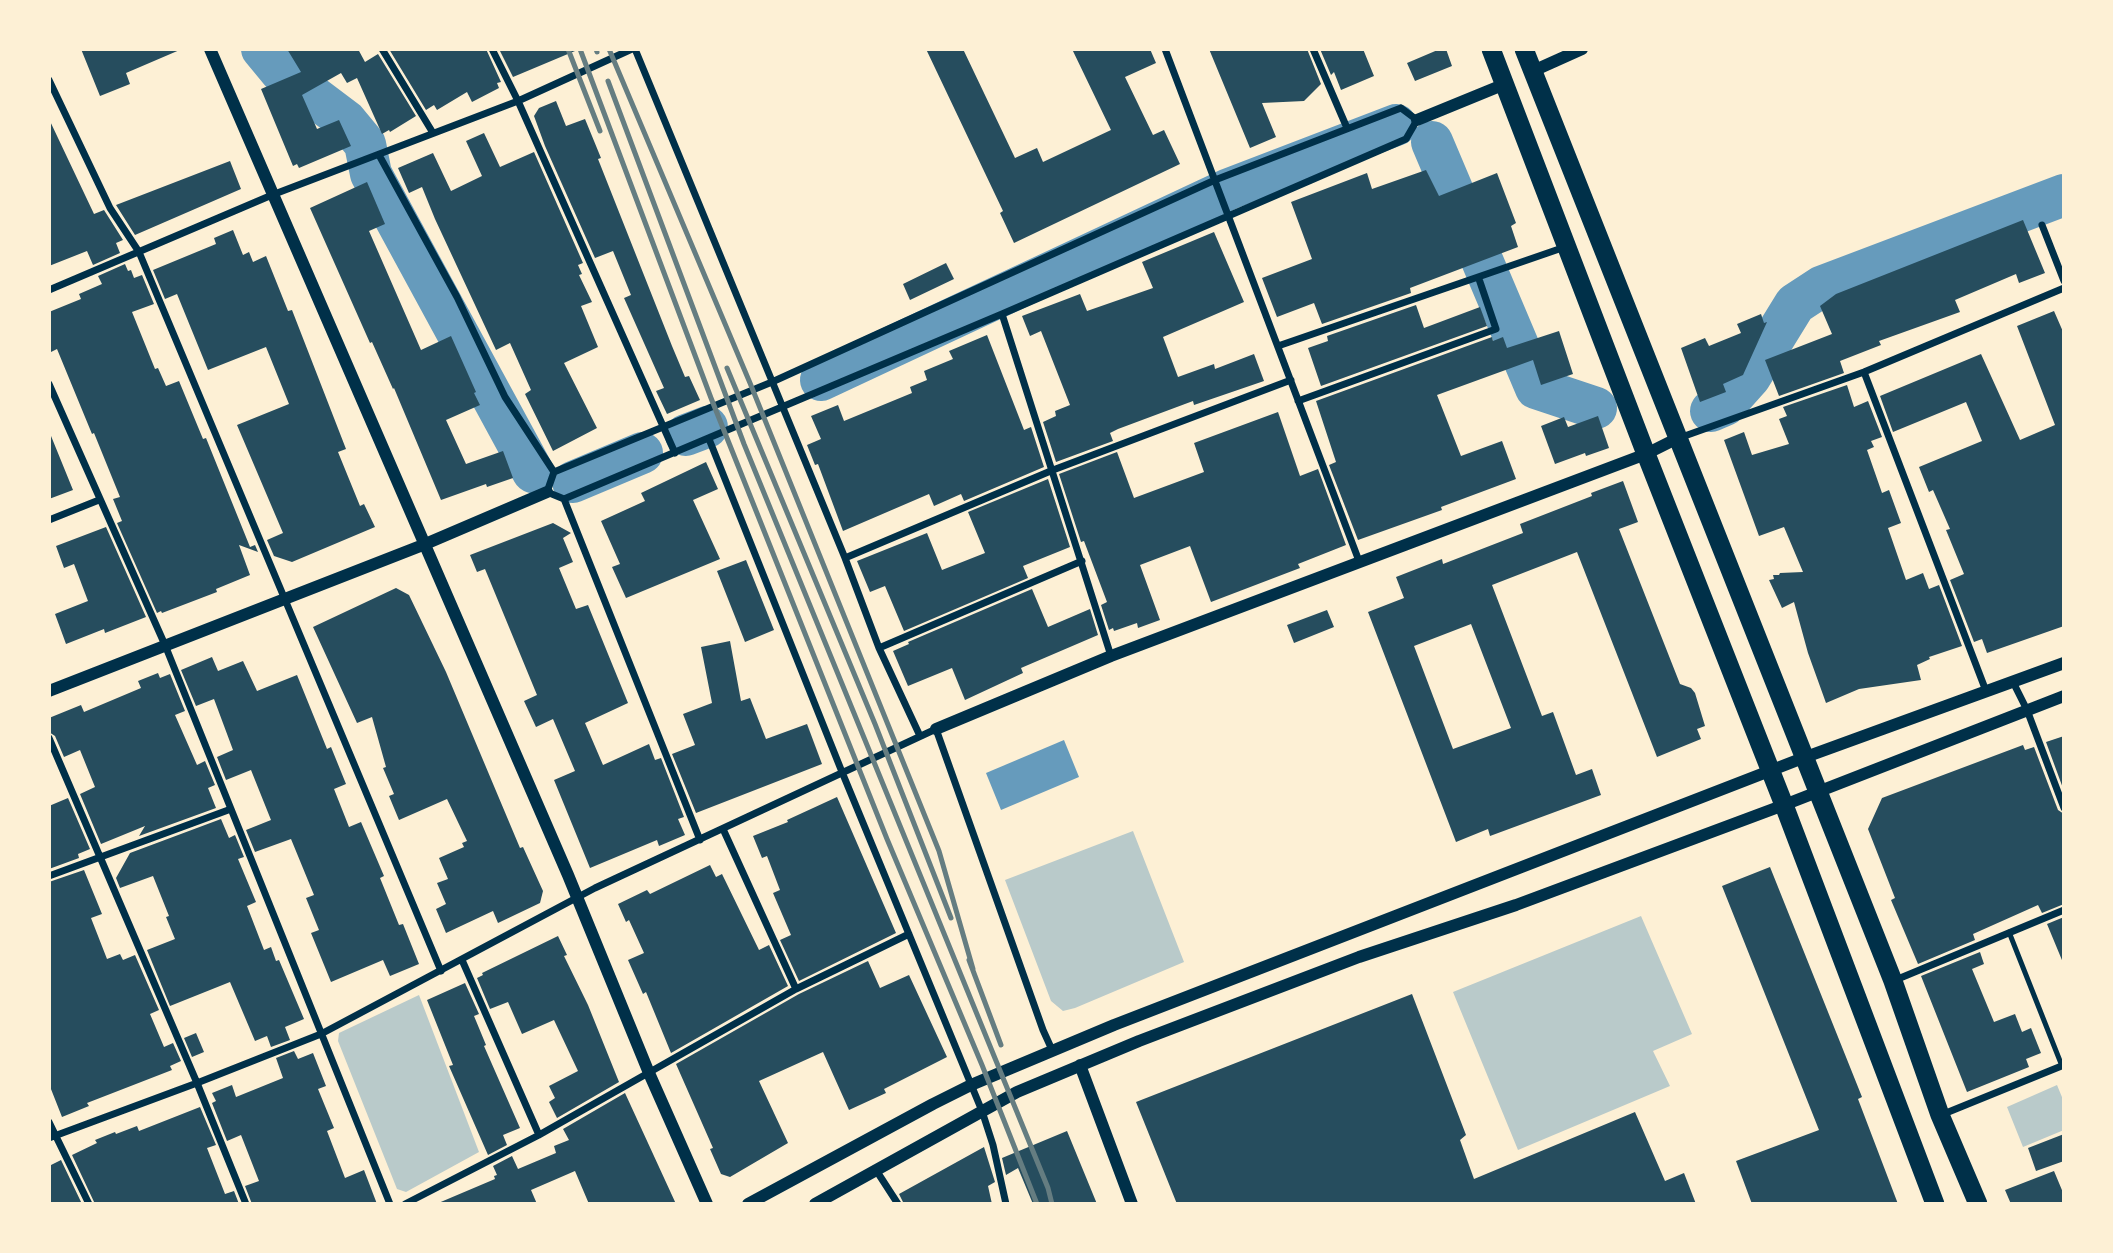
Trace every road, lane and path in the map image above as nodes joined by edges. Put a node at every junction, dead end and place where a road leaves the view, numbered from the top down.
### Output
1 (209, 49) edge
2 (382, 49) edge
3 (492, 49) edge
4 (634, 49) edge
5 (1165, 49) edge
6 (1313, 49) edge
7 (1491, 49) edge
8 (1524, 49) edge
9 (1582, 49) edge
10 (1533, 71) junction
11 (49, 80) edge
12 (1505, 83) junction
13 (518, 101) junction
14 (1418, 120) junction
15 (1347, 128) junction
16 (433, 133) junction
17 (378, 156) junction
18 (1217, 184) junction
19 (271, 195) junction
20 (1228, 216) junction
21 (2042, 225) dead end
22 (1566, 247) junction
23 (139, 252) junction
24 (1481, 278) junction
25 (2064, 281) edge
26 (2064, 288) edge
27 (49, 290) edge
28 (1002, 314) junction
29 (1278, 346) junction
30 (1864, 372) junction
31 (1291, 380) junction
32 (772, 382) junction
33 (49, 384) edge
34 (1298, 401) junction
35 (782, 408) junction
36 (663, 426) junction
37 (1678, 438) junction
38 (709, 439) junction
39 (675, 453) junction
40 (1646, 454) junction
41 (1053, 470) junction
42 (554, 472) junction
43 (547, 492) junction
44 (565, 499) junction
45 (99, 500) junction
46 (49, 520) edge
47 (423, 545) junction
48 (845, 558) junction
49 (1082, 561) junction
50 (1359, 561) junction
51 (285, 597) junction
52 (165, 645) junction
53 (879, 648) junction
54 (1111, 656) junction
55 (2064, 663) edge
56 (2013, 682) junction
57 (49, 691) edge
58 (1986, 691) junction
59 (2064, 696) edge
60 (2027, 710) junction
61 (936, 729) junction
62 (920, 736) junction
63 (49, 738) edge
64 (1803, 758) junction
65 (1771, 771) junction
66 (842, 772) junction
67 (1817, 792) junction
68 (1784, 804) junction
69 (231, 808) junction
70 (2064, 808) edge
71 (723, 829) junction
72 (700, 840) junction
73 (100, 856) junction
74 (49, 876) edge
75 (577, 897) junction
76 (2064, 910) edge
77 (2009, 932) junction
78 (909, 933) junction
79 (463, 960) junction
80 (441, 971) junction
81 (1893, 981) junction
82 (796, 989) junction
83 (321, 1034) junction
84 (1053, 1052) junction
85 (1080, 1065) junction
86 (2063, 1066) edge
87 (649, 1073) junction
88 (197, 1083) junction
89 (971, 1085) junction
90 (982, 1111) junction
91 (1940, 1115) junction
92 (49, 1122) edge
93 (539, 1135) junction
94 (52, 1137) edge
95 (875, 1170) junction
96 (89, 1204) edge
97 (246, 1204) edge
98 (390, 1204) edge
99 (405, 1204) edge
100 (707, 1204) edge
101 (748, 1204) edge
102 (815, 1204) edge
103 (898, 1204) edge
104 (1006, 1204) edge
105 (1132, 1204) edge
106 (1935, 1204) edge
107 (1978, 1204) edge

1 - 19 street
2 - 16 street
3 - 13 street
4 - 13 street
4 - 32 street
5 - 18 street
6 - 15 street
7 - 12 highway
8 - 10 highway
9 - 10 street
10 - 37 highway
11 - 23 street
12 - 14 street
12 - 22 highway
13 - 16 street
13 - 36 street
14 - 15 street
14 - 20 street
15 - 18 street
16 - 17 street
17 - 19 street
17 - 42 street
18 - 20 street
18 - 32 street
19 - 23 street
19 - 47 street
20 - 28 street
20 - 29 street
21 - 25 street
22 - 24 street
22 - 40 highway
23 - 27 street
23 - 51 street
24 - 29 street
24 - 34 street
26 - 30 street
28 - 35 street
28 - 41 street
29 - 31 street
30 - 37 street
30 - 58 street
31 - 34 street
31 - 41 street
32 - 35 street
32 - 36 street
33 - 45 street
34 - 50 street
35 - 38 street
35 - 48 street
36 - 39 street
36 - 42 street
37 - 40 street
37 - 64 highway
38 - 39 street
38 - 66 street
39 - 44 street
40 - 50 street
40 - 65 highway
41 - 48 street
41 - 49 street
42 - 43 street
43 - 44 street
43 - 47 street
44 - 72 street
45 - 46 street
45 - 52 street
47 - 51 street
47 - 75 street
48 - 53 street
49 - 53 street
49 - 54 street
50 - 54 street
51 - 52 street
51 - 80 street
52 - 57 street
52 - 69 street
53 - 62 street
54 - 61 street
55 - 56 street
56 - 58 street
56 - 60 street
58 - 64 street
59 - 60 street
60 - 67 street
60 - 70 street
61 - 62 street
61 - 84 street
62 - 66 street
63 - 73 street
64 - 65 street
64 - 67 highway
65 - 68 highway
65 - 84 street
66 - 71 street
66 - 78 street
67 - 68 street
67 - 81 highway
68 - 85 street
68 - 106 highway
69 - 73 street
69 - 83 street
71 - 72 street
71 - 82 street
72 - 75 street
73 - 74 street
73 - 88 street
75 - 79 street
75 - 87 street
76 - 77 street
77 - 81 street
77 - 86 lane
78 - 82 street
78 - 89 street
79 - 80 street
79 - 93 street
80 - 83 street
81 - 91 highway
82 - 87 street
83 - 88 street
83 - 98 street
84 - 85 street
84 - 89 street
85 - 90 street
85 - 105 street
86 - 91 street
87 - 93 street
87 - 100 street
88 - 94 street
88 - 97 street
89 - 90 street
89 - 101 street
90 - 95 street
90 - 104 street
91 - 107 highway
92 - 94 street
93 - 99 street
94 - 96 street
95 - 102 street
95 - 103 street

